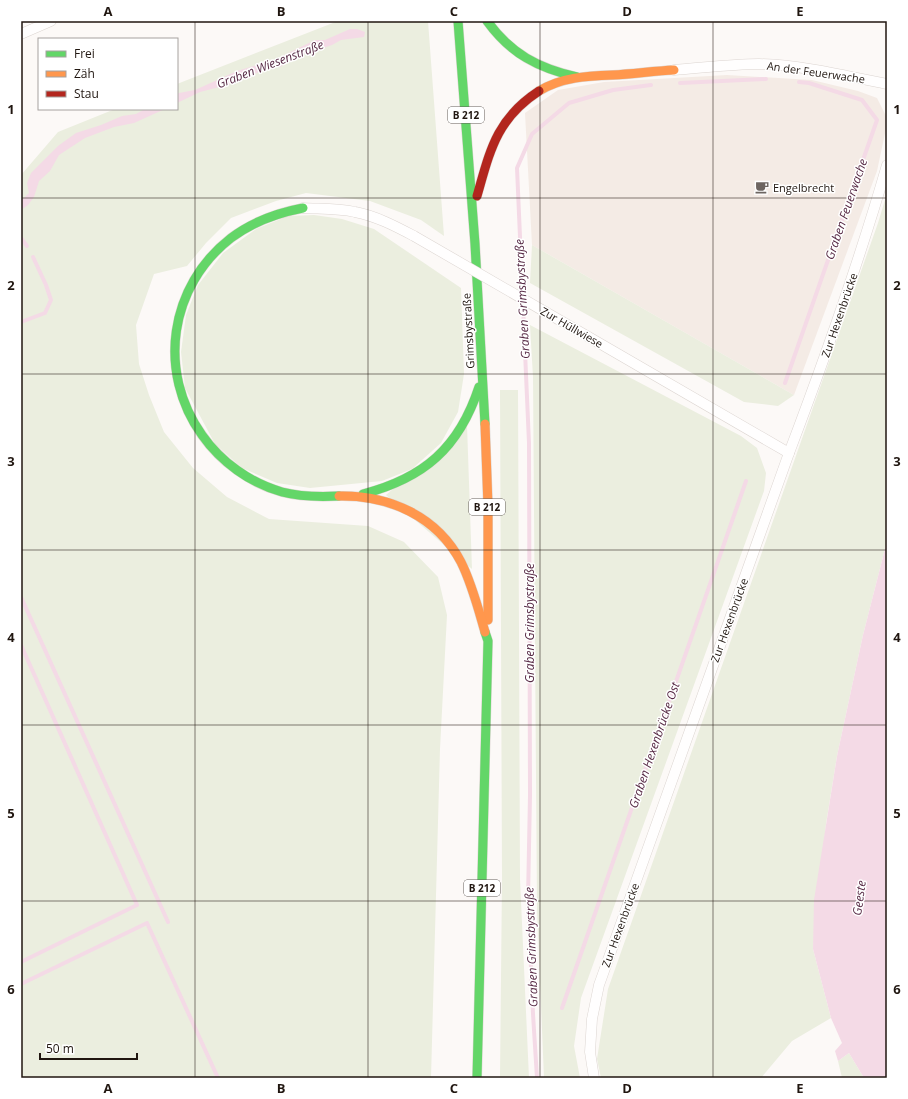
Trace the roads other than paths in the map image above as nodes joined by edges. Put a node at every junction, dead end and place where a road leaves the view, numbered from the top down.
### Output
1 (51, 21) edge
2 (458, 21) edge
3 (487, 21) edge
4 (21, 34) edge
5 (674, 70) joint
6 (578, 77) junction
7 (887, 84) edge
8 (887, 165) edge
9 (302, 208) joint
10 (474, 209) junction
11 (482, 372) junction
12 (789, 452) junction
13 (353, 496) junction
14 (488, 641) junction
15 (477, 1078) edge
16 (594, 1078) edge

1 - 4 street
2 - 10 highway, Grimsbystraße / B 212
3 - 6 highway
5 - 6 highway
5 - 7 street, An der Feuerwache
6 - 10 highway
8 - 12 street, Zur Hexenbrücke
9 - 12 street, Zur Hüllwiese, bridge
9 - 13 highway
10 - 11 highway, Grimsbystraße / B 212
11 - 13 highway
11 - 14 highway, Grimsbystraße / B 212
12 - 16 street, Zur Hexenbrücke
13 - 14 highway
14 - 15 highway, B 212

